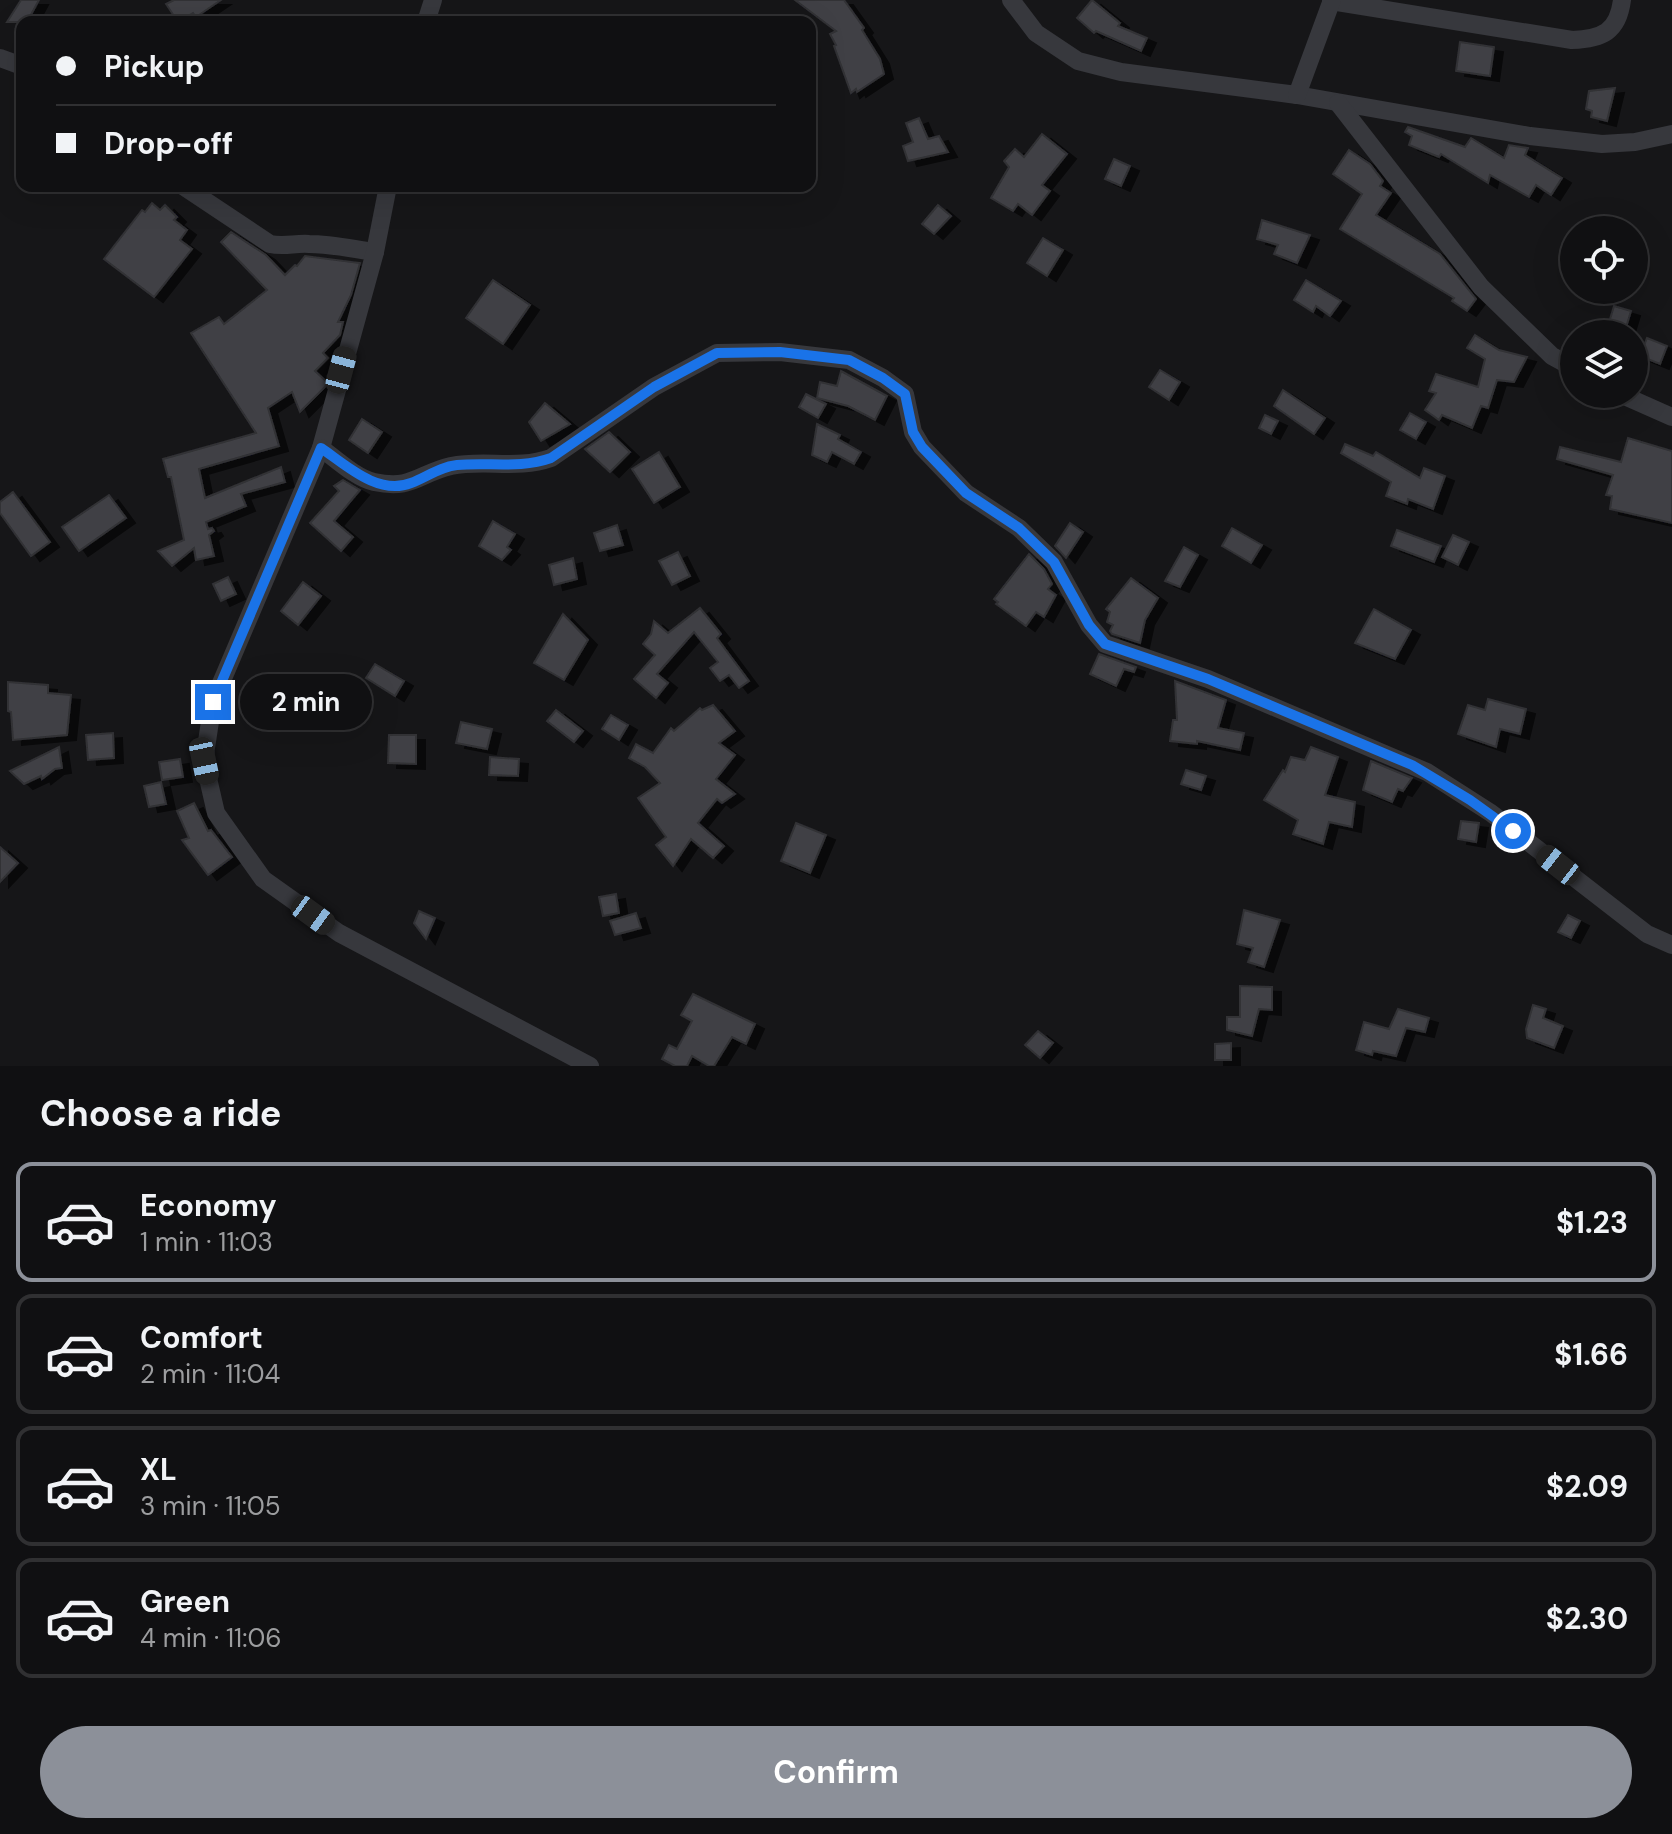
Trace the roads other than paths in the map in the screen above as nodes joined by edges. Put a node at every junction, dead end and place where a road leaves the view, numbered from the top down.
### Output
1 (1011, 0) edge
2 (1622, 0) edge
3 (1331, 1) edge
4 (1297, 95) junction
5 (1338, 103) junction
6 (1672, 134) edge
7 (192, 192) edge
8 (387, 192) edge
9 (375, 252) junction
10 (1560, 360) edge
11 (1648, 406) edge
12 (1672, 417) edge
13 (321, 448) junction
14 (1672, 945) edge
15 (590, 1066) edge

1 - 4 street
2 - 3 street
3 - 4 street
4 - 5 street
5 - 6 street
5 - 10 street
7 - 9 street
8 - 9 street
9 - 13 street
11 - 12 street
13 - 14 street
13 - 15 street

